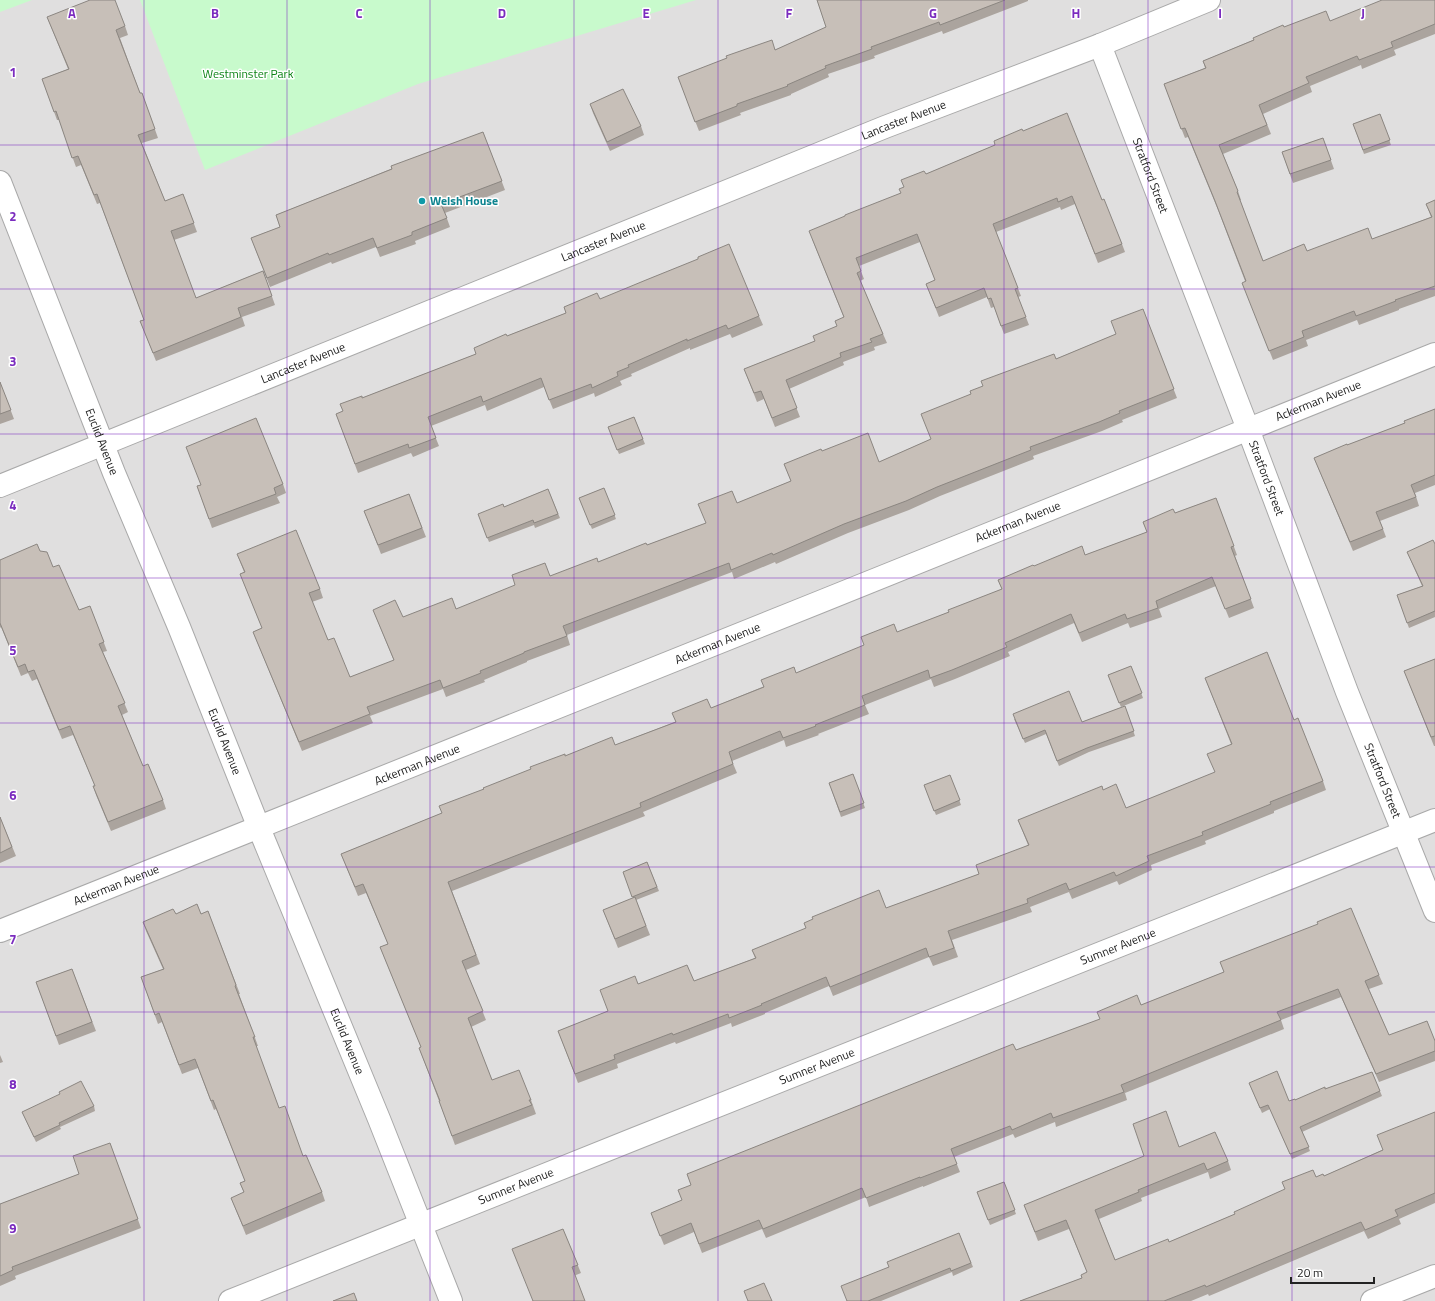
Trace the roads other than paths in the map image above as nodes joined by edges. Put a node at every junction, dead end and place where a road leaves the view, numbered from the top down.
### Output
1 (1209, 0) edge
2 (1100, 44) junction
3 (0, 182) edge
4 (1435, 354) edge
5 (1248, 429) junction
6 (103, 444) junction
7 (0, 486) edge
8 (1435, 820) edge
9 (259, 828) junction
10 (1403, 833) junction
11 (1435, 910) edge
12 (0, 931) edge
13 (421, 1224) junction
14 (1435, 1276) edge
15 (230, 1301) edge
16 (451, 1301) edge
17 (1372, 1301) edge

1 - 2 street, Lancaster Avenue
2 - 5 street, Stratford Street
2 - 6 street, Lancaster Avenue
3 - 6 street, Euclid Avenue
4 - 5 street, Ackerman Avenue
5 - 9 street, Ackerman Avenue
5 - 10 street, Stratford Street
6 - 7 street, Lancaster Avenue
6 - 9 street, Euclid Avenue
8 - 10 street, Sumner Avenue
9 - 12 street, Ackerman Avenue
9 - 13 street, Euclid Avenue
10 - 11 street, Stratford Street
10 - 13 street, Sumner Avenue
13 - 15 street, Sumner Avenue
13 - 16 street, Euclid Avenue
14 - 17 street

